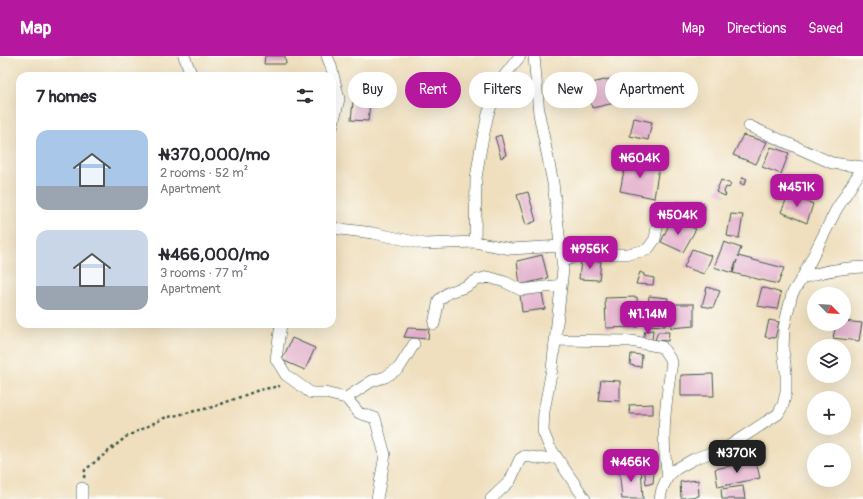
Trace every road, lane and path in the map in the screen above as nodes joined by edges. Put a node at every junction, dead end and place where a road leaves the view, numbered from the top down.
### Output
1 (184, 56) edge
2 (327, 56) edge
3 (520, 56) edge
4 (534, 56) edge
5 (190, 72) edge
6 (332, 72) edge
7 (336, 87) edge
8 (336, 111) edge
9 (749, 126) dead end
10 (863, 167) edge
11 (700, 207) dead end
12 (336, 228) edge
13 (475, 242) junction
14 (561, 246) junction
15 (562, 262) junction
16 (863, 267) edge
17 (802, 278) junction
18 (561, 285) junction
19 (434, 324) dead end
20 (280, 328) edge
21 (555, 340) junction
22 (414, 344) dead end
23 (296, 382) junction
24 (346, 398) junction
25 (556, 456) junction
26 (668, 476) junction
27 (82, 494) edge
28 (378, 499) edge
29 (491, 499) edge
30 (585, 499) edge
31 (660, 499) edge

1 - 5 street
2 - 6 street
3 - 13 street
4 - 14 street
7 - 8 street
9 - 10 street
10 - 17 street
11 - 15 street
12 - 13 street
13 - 14 street
14 - 15 street
15 - 18 street
16 - 17 street
17 - 26 street
18 - 19 street
18 - 21 street
20 - 23 street
21 - 25 street
21 - 26 street
22 - 24 street
23 - 24 street
23 - 27 path
24 - 28 street
25 - 29 street
25 - 30 street
26 - 31 street

